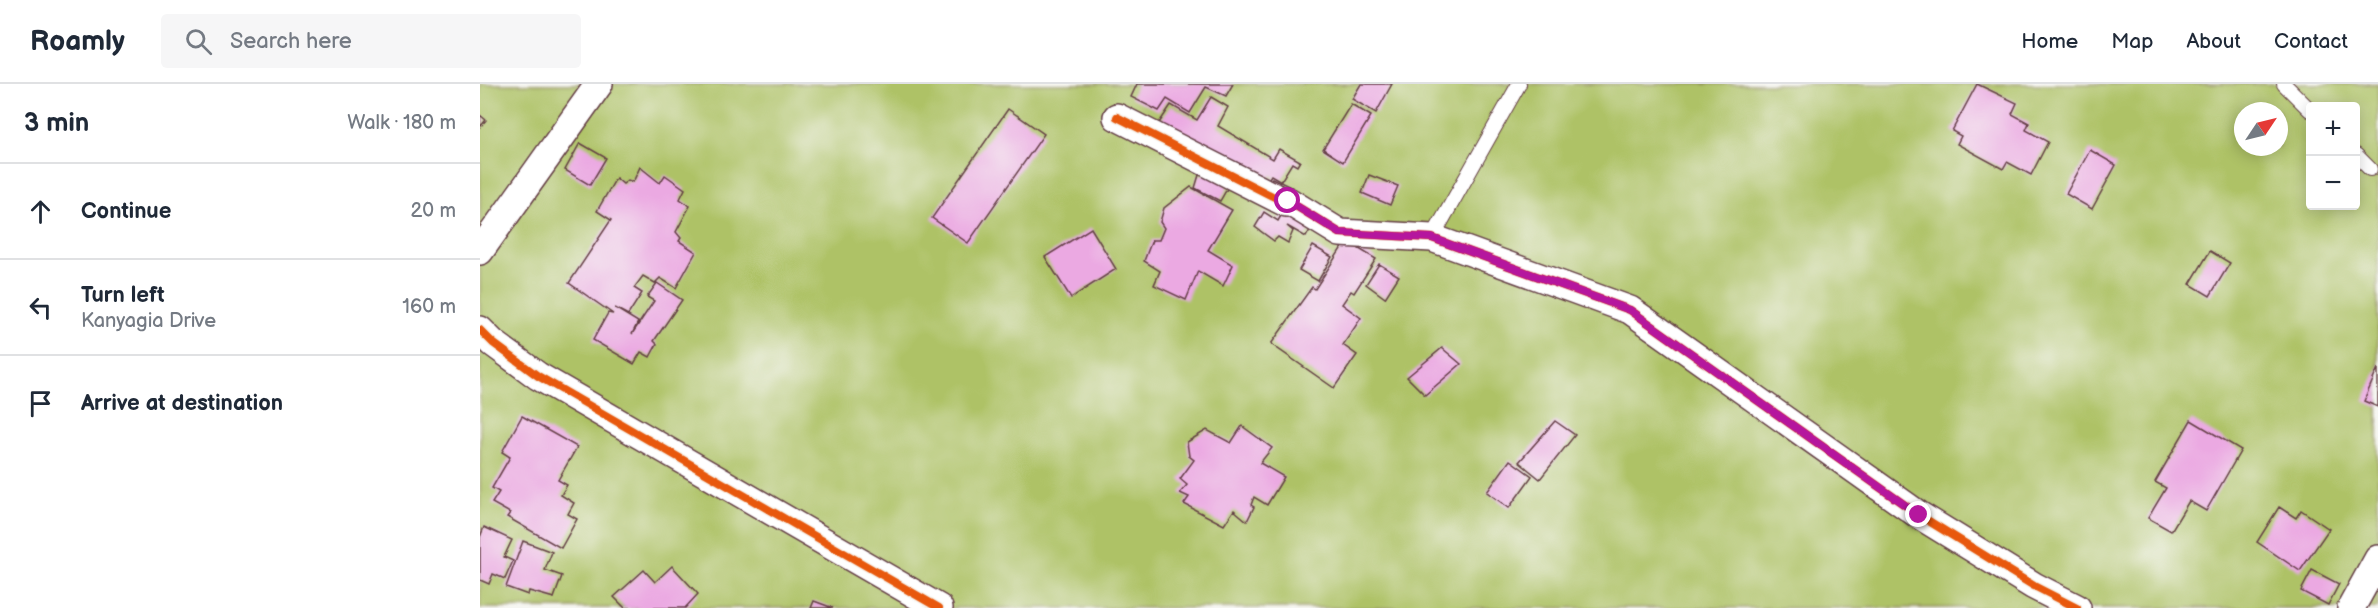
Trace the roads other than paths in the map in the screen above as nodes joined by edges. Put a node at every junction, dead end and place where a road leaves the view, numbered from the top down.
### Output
1 (598, 84) edge
2 (1519, 84) edge
3 (2284, 84) edge
4 (2306, 106) edge
5 (1117, 117) dead end
6 (2357, 156) edge
7 (2370, 169) dead end
8 (1432, 238) junction
9 (480, 251) edge
10 (480, 330) edge
11 (2378, 559) edge
12 (939, 608) edge
13 (2078, 608) edge
14 (2351, 608) edge

1 - 9 street
2 - 8 lane
3 - 4 lane
5 - 8 street
6 - 7 lane
8 - 13 street
10 - 12 street
11 - 14 street

